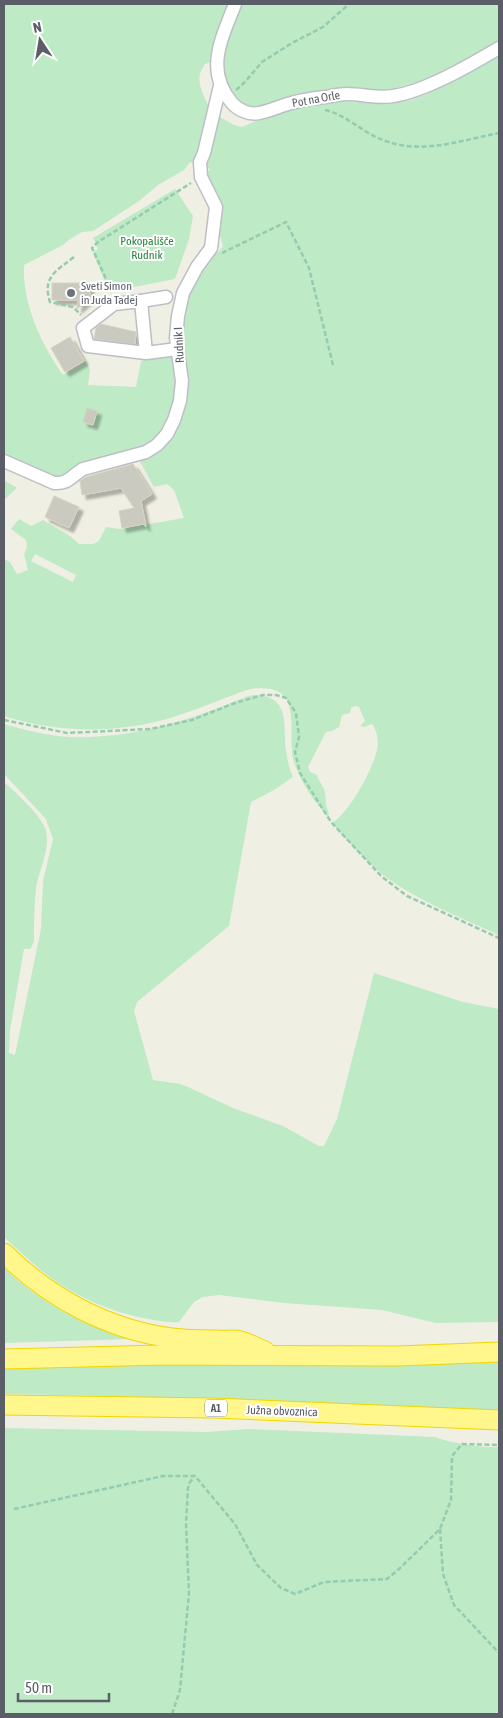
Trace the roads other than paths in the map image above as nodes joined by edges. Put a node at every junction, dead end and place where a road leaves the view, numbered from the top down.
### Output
1 (235, 4) edge
2 (499, 48) edge
3 (220, 86) junction
4 (166, 297) dead end
5 (141, 301) junction
6 (177, 349) junction
7 (146, 354) junction
8 (4, 461) edge
9 (4, 1253) edge
10 (499, 1352) edge
11 (276, 1355) junction
12 (4, 1359) edge
13 (4, 1405) edge
14 (499, 1420) edge

1 - 3 street, Pot na Orle
2 - 3 street, Pot na Orle
3 - 6 street, Rudnik I
4 - 5 street
5 - 7 street
5 - 7 street
6 - 7 street
6 - 8 street, Rudnik I
9 - 11 highway
10 - 11 highway
11 - 12 highway
13 - 14 highway, Južna obvoznica / A1

